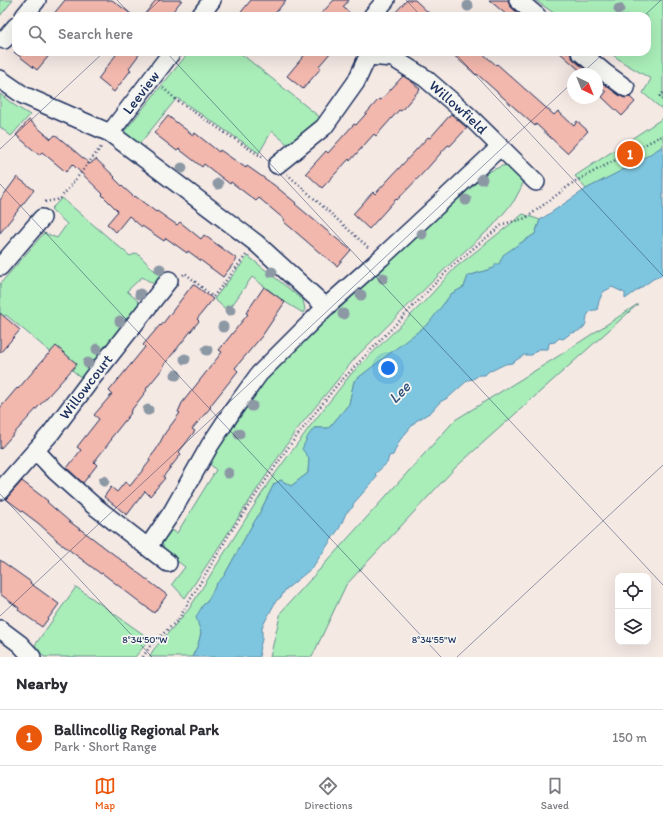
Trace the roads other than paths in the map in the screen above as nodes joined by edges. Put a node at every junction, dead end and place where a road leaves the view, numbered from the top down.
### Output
1 (37, 0) edge
2 (212, 0) edge
3 (386, 0) edge
4 (518, 0) edge
5 (27, 12) edge
6 (203, 12) edge
7 (376, 12) edge
8 (532, 12) edge
9 (12, 31) edge
10 (4, 40) dead end
11 (169, 56) edge
12 (367, 56) edge
13 (380, 56) edge
14 (585, 56) edge
15 (0, 79) edge
16 (626, 88) dead end
17 (110, 134) junction
18 (500, 147) junction
19 (277, 165) road end
20 (536, 182) dead end
21 (42, 218) road end
22 (0, 267) edge
23 (169, 280) road end
24 (326, 307) junction
25 (36, 451) junction
26 (0, 491) edge
27 (148, 547) junction
28 (168, 564) dead end
29 (0, 629) edge
30 (32, 657) edge

1 - 5 street
2 - 6 street
3 - 7 street
4 - 8 street
9 - 10 street
11 - 17 street, Leeview
12 - 19 street
13 - 18 street, Willowfield
14 - 16 street
15 - 17 street
17 - 24 street
18 - 20 street, Willowfield
18 - 24 street
21 - 22 street
23 - 25 street, Willowcourt
24 - 27 street
25 - 26 street, Willowcourt
25 - 27 street
27 - 28 street
29 - 30 street

